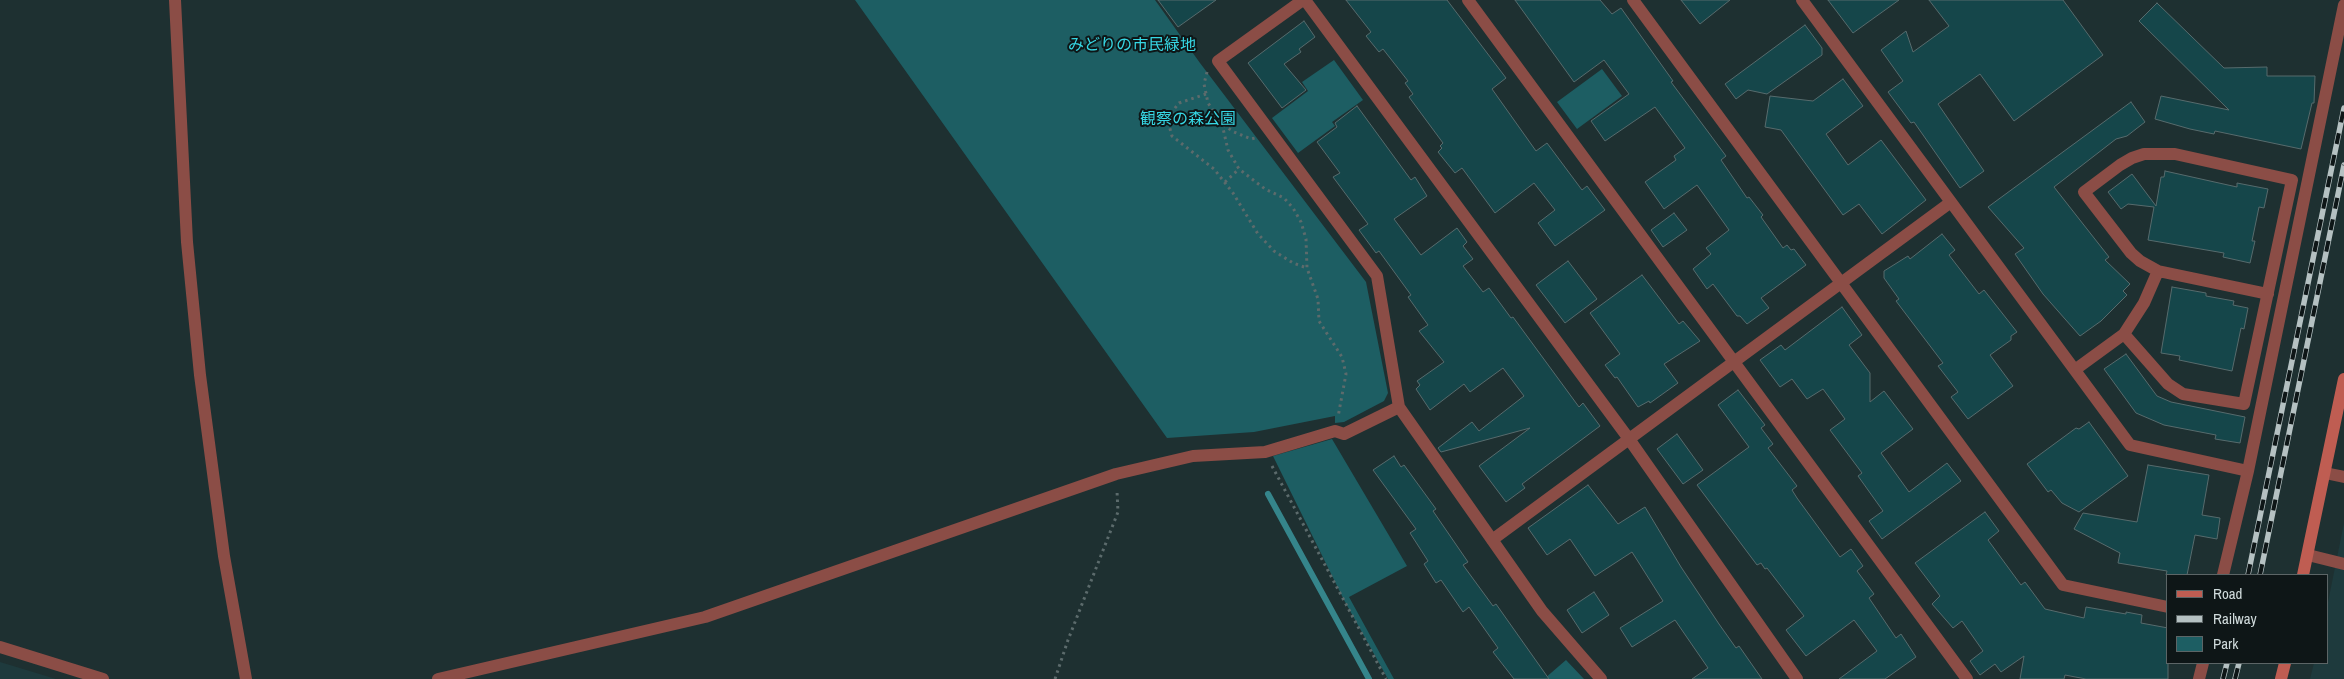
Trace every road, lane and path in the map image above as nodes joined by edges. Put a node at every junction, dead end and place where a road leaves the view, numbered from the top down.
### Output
1 (175, 0) edge
2 (1304, 0) edge
3 (1468, 0) edge
4 (1633, 0) edge
5 (1802, 0) edge
6 (2344, 5) edge
7 (1218, 61) junction
8 (1206, 94) junction
9 (1222, 124) junction
10 (1269, 131) junction
11 (1239, 169) junction
12 (1224, 182) junction
13 (1951, 202) junction
14 (1307, 268) junction
15 (2158, 271) junction
16 (1840, 282) junction
17 (2268, 294) junction
18 (2124, 334) junction
19 (1734, 361) junction
20 (2076, 369) junction
21 (2344, 379) edge
22 (1399, 407) junction
23 (1335, 431) junction
24 (1629, 439) junction
25 (1265, 452) junction
26 (2248, 470) junction
27 (2325, 473) junction
28 (1116, 474) junction
29 (2344, 477) edge
30 (1492, 540) junction
31 (2308, 555) junction
32 (2344, 564) edge
33 (2223, 574) edge
34 (2303, 574) edge
35 (2166, 607) edge
36 (0, 647) edge
37 (2203, 664) edge
38 (2285, 664) edge
39 (103, 679) edge
40 (246, 679) edge
41 (438, 679) edge
42 (1055, 679) edge
43 (1386, 679) edge
44 (1601, 679) edge
45 (1797, 679) edge
46 (1967, 679) edge
47 (2199, 679) edge
48 (2281, 679) edge

1 - 40 street
2 - 7 street
2 - 24 street
3 - 19 street
4 - 16 street
5 - 13 street
6 - 26 street
7 - 8 path
7 - 10 street
8 - 9 path
8 - 12 path
9 - 10 path
9 - 11 path
10 - 22 street
11 - 12 path
11 - 14 path
12 - 14 path
13 - 16 street
13 - 20 street
14 - 23 path
15 - 17 street
15 - 17 street
15 - 18 street
16 - 19 street
16 - 35 street
17 - 18 street
18 - 20 street
19 - 24 street
19 - 46 street
20 - 26 street
21 - 27 street
22 - 23 street
22 - 30 street
23 - 25 street
24 - 30 street
24 - 45 street
25 - 28 street
25 - 43 path
26 - 33 street
27 - 29 street
27 - 31 street
28 - 41 street
28 - 42 path
30 - 44 street
31 - 32 street
31 - 34 street
36 - 39 street
37 - 47 street
38 - 48 street

